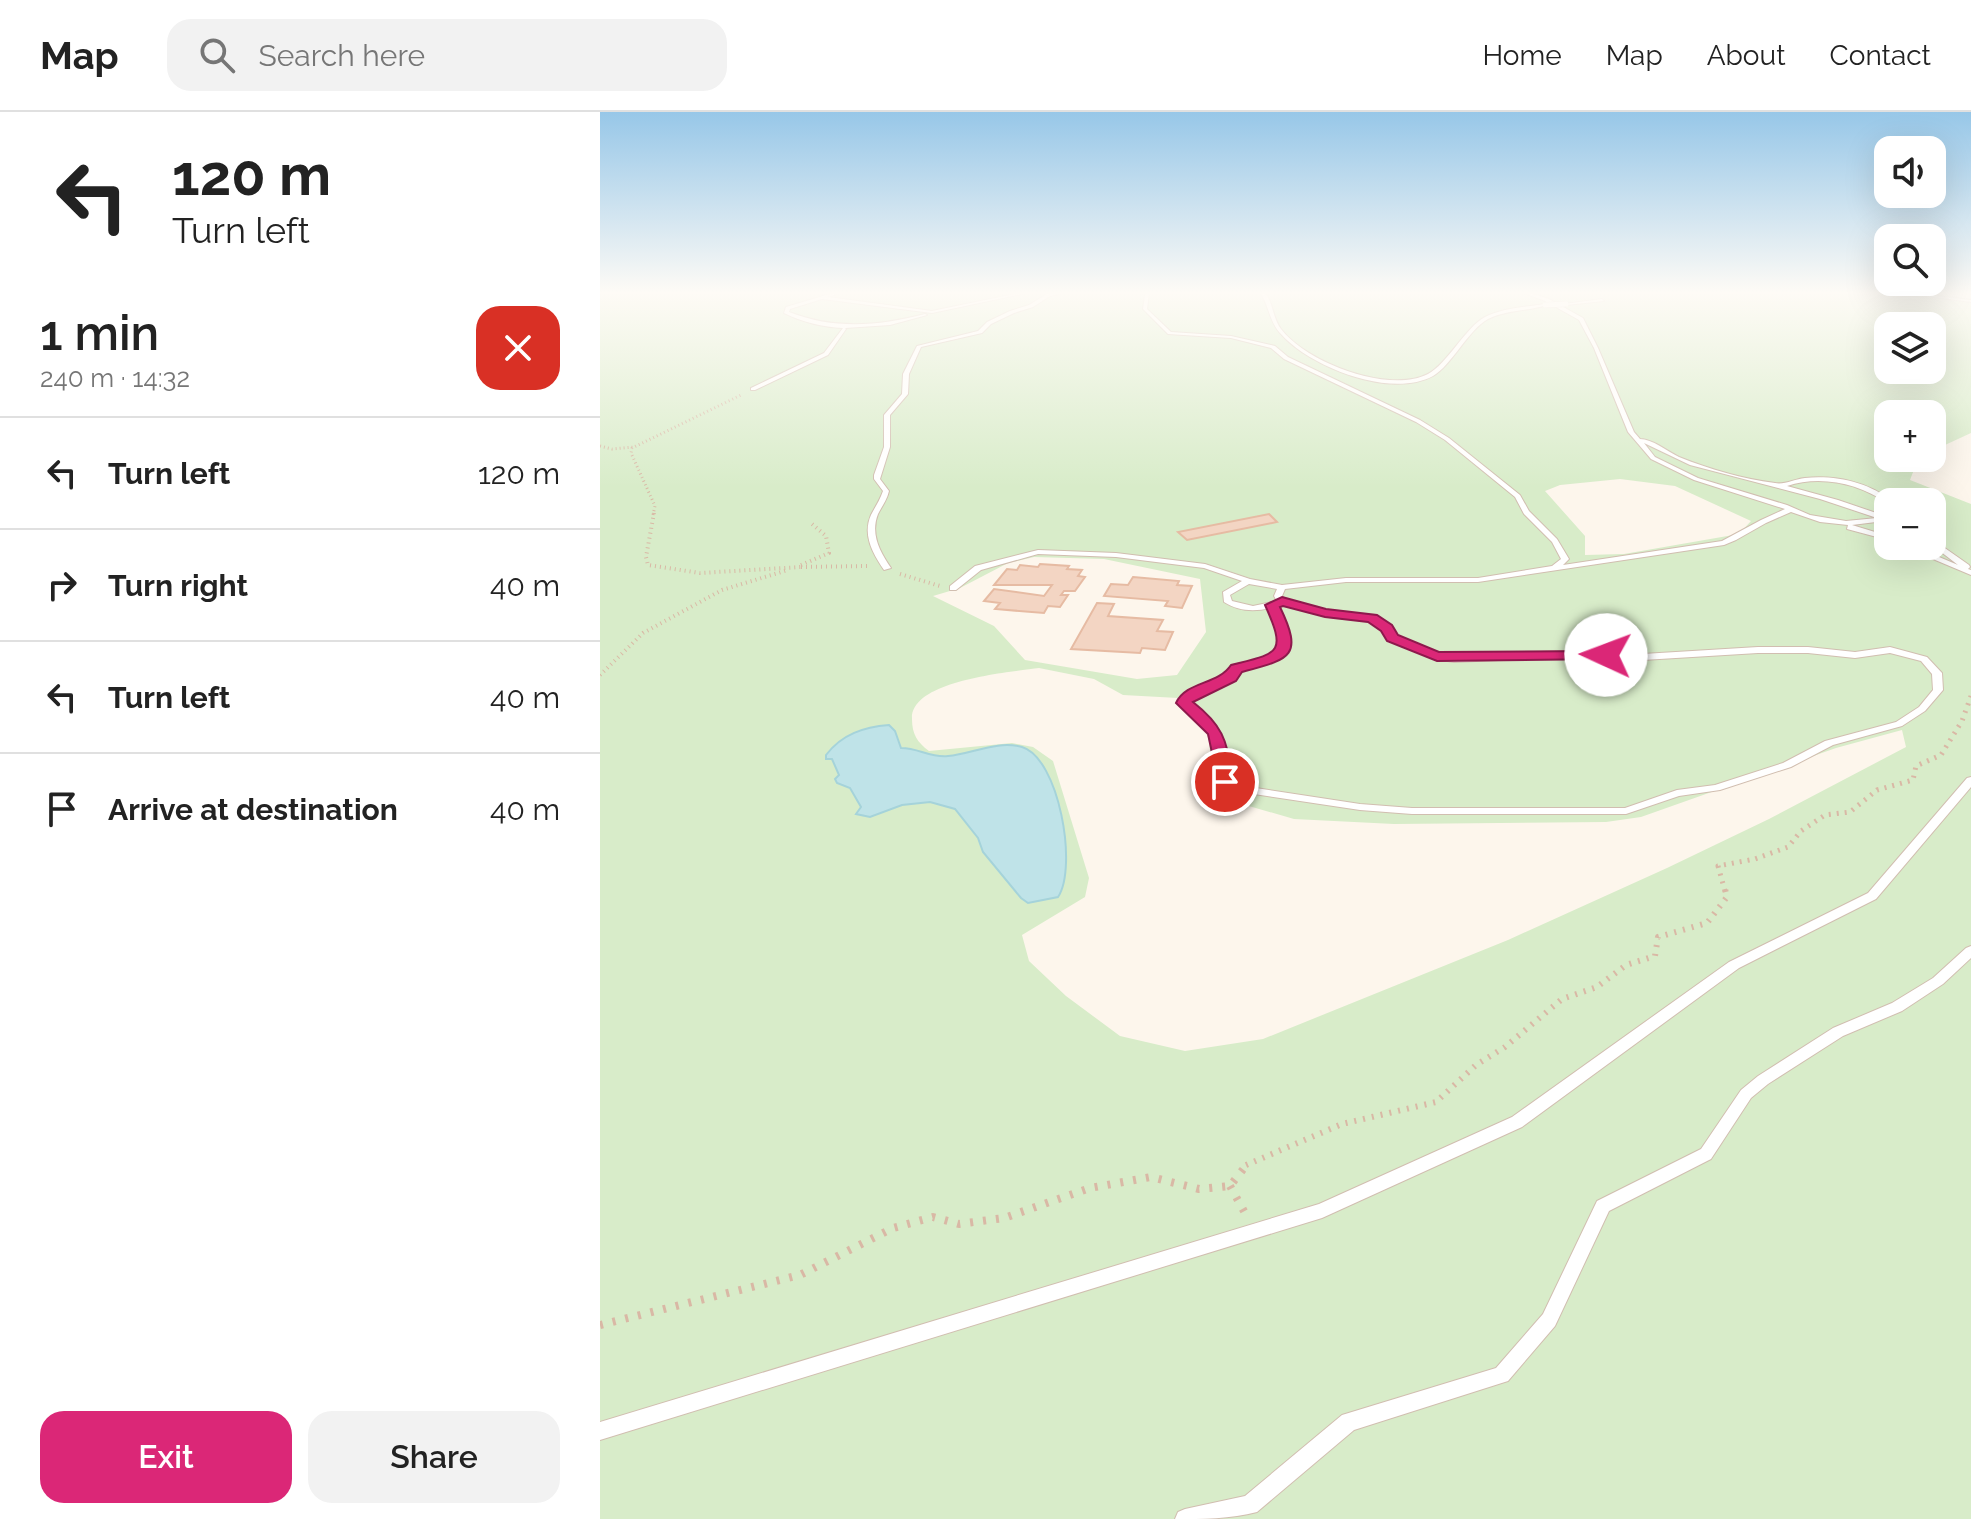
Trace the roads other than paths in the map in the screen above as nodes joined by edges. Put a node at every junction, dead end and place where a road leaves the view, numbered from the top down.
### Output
1 (820, 357) edge
2 (912, 357) edge
3 (1284, 357) edge
4 (1313, 357) edge
5 (1449, 357) edge
6 (1600, 357) edge
7 (753, 389) road end
8 (1631, 432) junction
9 (1779, 486) junction
10 (1874, 492) edge
11 (1789, 508) junction
12 (1874, 515) edge
13 (1829, 521) junction
14 (1874, 522) edge
15 (1874, 534) edge
16 (1946, 552) edge
17 (1941, 560) edge
18 (1556, 567) junction
19 (887, 568) road end
20 (1971, 572) edge
21 (1248, 581) junction
22 (1282, 587) junction
23 (953, 588) road end
24 (1277, 603) junction
25 (1971, 780) edge
26 (1971, 951) edge
27 (600, 1431) edge
28 (1185, 1519) edge

1 - 7 lane
2 - 19 lane
3 - 18 lane
4 - 5 lane, bridge
6 - 8 lane
8 - 9 lane
8 - 11 lane
9 - 10 lane
9 - 11 lane
9 - 12 lane
11 - 13 lane
11 - 18 lane
13 - 14 lane
13 - 15 lane
16 - 20 lane
17 - 20 lane
18 - 22 lane
21 - 22 lane
21 - 23 lane
21 - 24 lane
22 - 24 lane
24 - 24 lane
25 - 27 lane
26 - 28 lane

